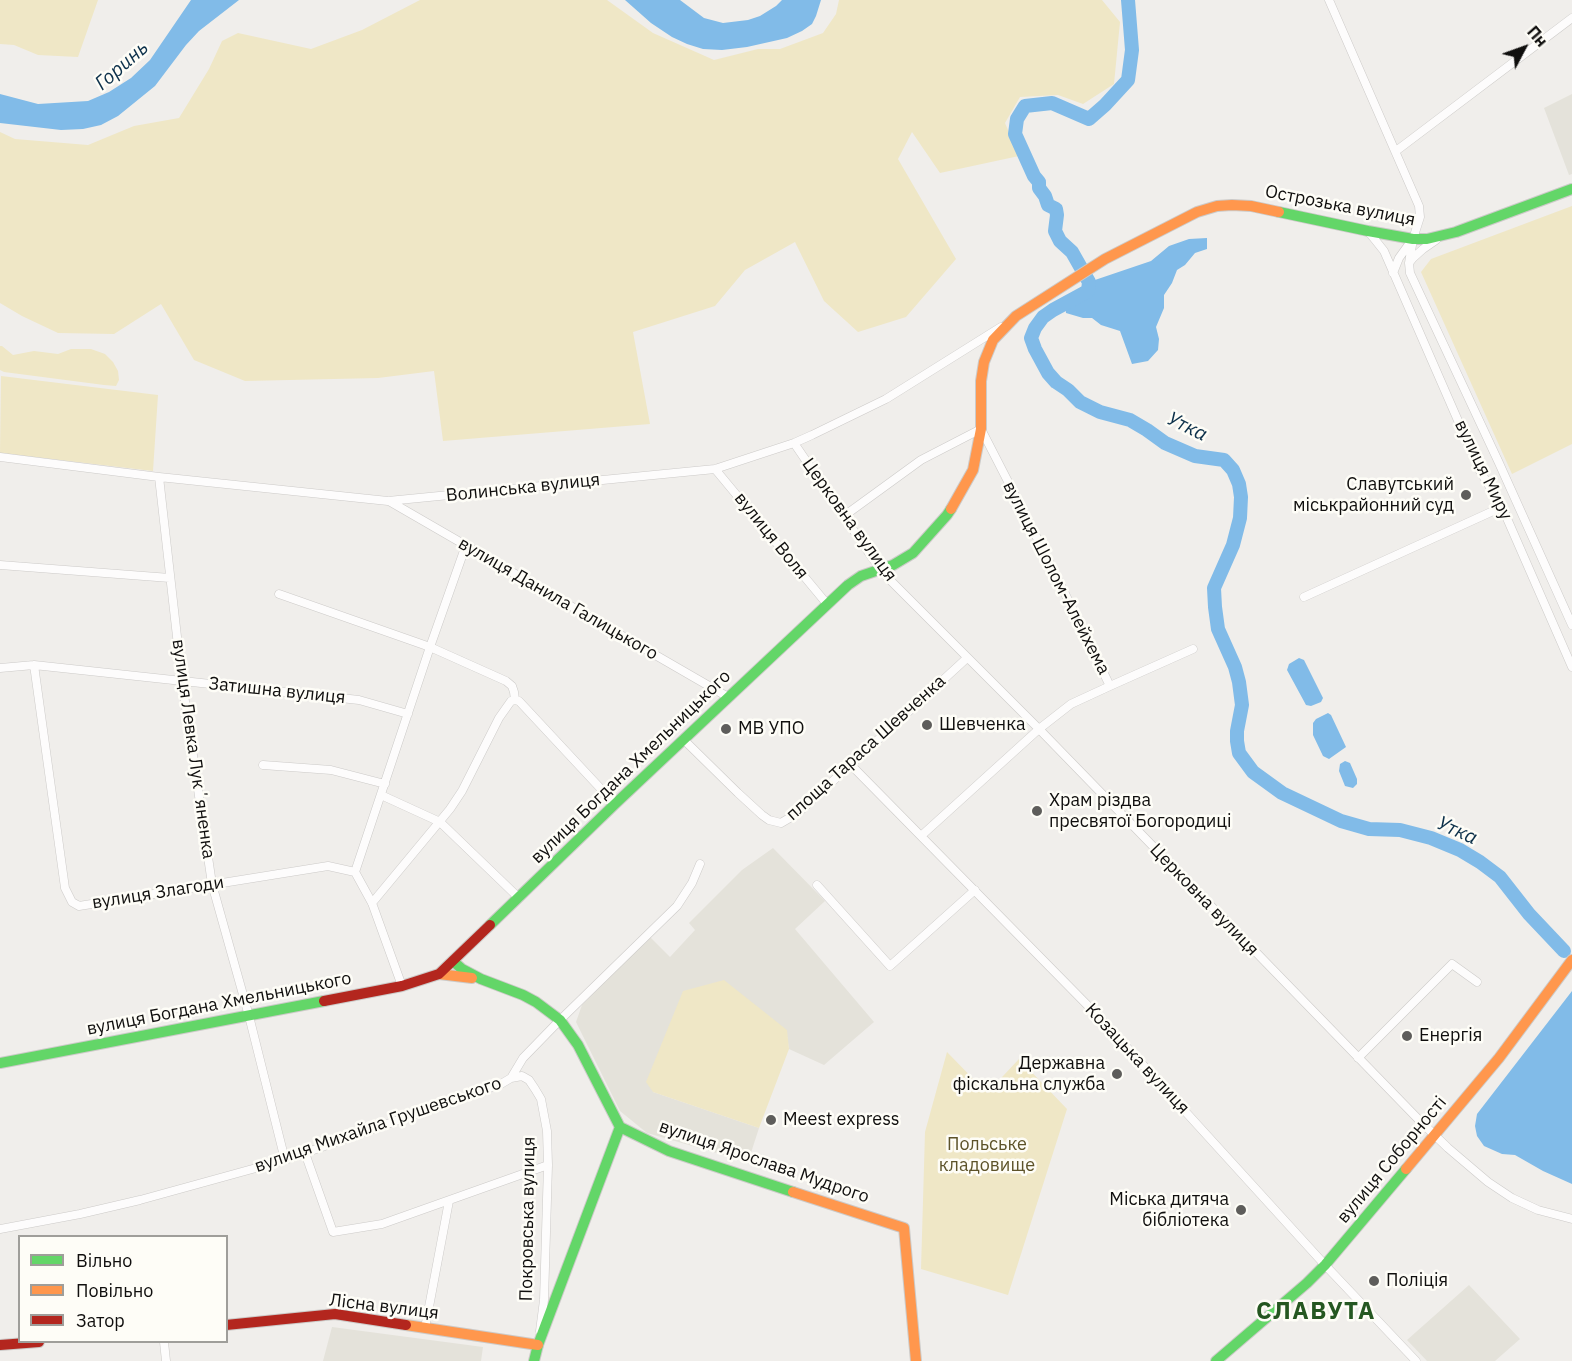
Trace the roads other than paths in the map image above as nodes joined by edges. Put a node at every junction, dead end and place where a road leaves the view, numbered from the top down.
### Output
1 (1329, 0) edge
2 (1572, 18) edge
3 (1396, 151) junction
4 (1572, 189) edge
5 (1368, 231) junction
6 (1442, 236) junction
7 (1413, 239) junction
8 (1105, 259) joint
9 (1409, 263) junction
10 (1394, 273) junction
11 (1011, 320) junction
12 (981, 429) junction
13 (794, 443) junction
14 (0, 457) edge
15 (715, 469) junction
16 (159, 477) junction
17 (388, 501) junction
18 (1502, 507) junction
19 (844, 516) junction
20 (466, 546) junction
21 (0, 565) edge
22 (882, 570) junction
23 (170, 578) junction
24 (279, 594) dead end
25 (1305, 597) dead end
26 (827, 604) junction
27 (1572, 625) edge
28 (430, 647) junction
29 (1193, 649) dead end
30 (967, 658) junction
31 (34, 665) junction
32 (1572, 667) edge
33 (0, 668) edge
34 (182, 681) junction
35 (1110, 686) junction
36 (728, 697) junction
37 (515, 700) junction
38 (408, 714) junction
39 (1039, 729) junction
40 (683, 740) junction
41 (263, 765) dead end
42 (851, 765) junction
43 (385, 784) junction
44 (381, 795) junction
45 (615, 804) junction
46 (440, 822) junction
47 (921, 836) junction
48 (700, 864) dead end
49 (355, 872) junction
50 (212, 884) junction
51 (818, 885) dead end
52 (975, 890) junction
53 (519, 898) junction
54 (372, 903) junction
55 (464, 951) junction
56 (1572, 960) edge
57 (453, 962) junction
58 (439, 974) junction
59 (481, 979) junction
60 (1477, 982) dead end
61 (402, 986) junction
62 (249, 1016) junction
63 (560, 1020) junction
64 (1358, 1058) junction
65 (0, 1063) edge
66 (511, 1078) junction
67 (620, 1127) junction
68 (1434, 1135) junction
69 (305, 1153) junction
70 (285, 1160) junction
71 (548, 1164) junction
72 (449, 1201) junction
73 (1572, 1219) edge
74 (0, 1229) edge
75 (1325, 1265) junction
76 (228, 1324) edge
77 (425, 1328) junction
78 (20, 1343) edge
79 (164, 1343) edge
80 (0, 1345) edge
81 (538, 1345) junction
82 (166, 1361) edge
83 (534, 1361) edge
84 (916, 1361) edge
85 (1216, 1361) edge
86 (1416, 1361) edge

1 - 3 street, вулиця Миру
2 - 3 street
3 - 7 street, вулиця Миру
4 - 6 main road, Острозька вулиця
5 - 7 main road, Острозька вулиця
5 - 8 main road, Острозька вулиця
5 - 10 street, вулиця Миру
6 - 7 main road, Острозька вулиця
6 - 9 street
7 - 9 street, вулиця Миру
7 - 10 street
8 - 11 main road, вулиця Богдана Хмельницького
9 - 27 street, вулиця Миру
10 - 18 street, вулиця Миру
11 - 12 main road, вулиця Богдана Хмельницького
11 - 13 street, Волинська вулиця
12 - 19 street
12 - 22 main road, вулиця Богдана Хмельницького
12 - 35 street, вулиця Шолом-Алейхема
13 - 15 street, Волинська вулиця
13 - 19 street, Церковна вулиця
14 - 16 street, Волинська вулиця
15 - 17 street, Волинська вулиця
15 - 26 street, вулиця Воля
16 - 17 street, Волинська вулиця
16 - 23 street, вулиця Левка Лукʼяненка
17 - 20 street, вулиця Данила Галицького
18 - 25 street
18 - 32 street, вулиця Миру
19 - 22 street, Церковна вулиця
20 - 28 street
20 - 36 street, вулиця Данила Галицького
21 - 23 street
22 - 26 main road, вулиця Богдана Хмельницького
22 - 30 street, Церковна вулиця
23 - 34 street, вулиця Левка Лукʼяненка
24 - 28 street
26 - 36 main road, вулиця Богдана Хмельницького
28 - 37 street
28 - 38 street
29 - 35 street
30 - 39 street, Церковна вулиця
30 - 42 street, площа Тараса Шевченка
31 - 33 street, Затишна вулиця
31 - 34 street, Затишна вулиця
31 - 50 street, вулиця Злагоди
34 - 38 street, Затишна вулиця
34 - 50 street, вулиця Левка Лукʼяненка
35 - 39 street, вулиця Шолом-Алейхема
36 - 40 main road, вулиця Богдана Хмельницького
37 - 45 street
37 - 46 street
38 - 43 street
39 - 47 street, вулиця Шолом-Алейхема
39 - 64 street, Церковна вулиця
40 - 42 street, площа Тараса Шевченка
40 - 45 main road, вулиця Богдана Хмельницького
41 - 43 street
42 - 47 street, Козацька вулиця
43 - 44 street
44 - 46 street
44 - 49 street
45 - 53 main road, вулиця Богдана Хмельницького
46 - 53 street
46 - 54 street
47 - 52 street, Козацька вулиця
48 - 63 street, вулиця Михайла Грушевського
49 - 50 street, вулиця Злагоди
49 - 54 street
50 - 62 street, вулиця Левка Лукʼяненка
51 - 52 street
52 - 75 street, Козацька вулиця
53 - 55 main road, вулиця Богдана Хмельницького
54 - 61 street
55 - 57 main road, вулиця Богдана Хмельницького
55 - 59 main road
56 - 68 main road, вулиця Соборності
57 - 58 main road, вулиця Богдана Хмельницького
57 - 59 main road
58 - 59 main road
58 - 61 main road, вулиця Богдана Хмельницького
59 - 63 main road
60 - 64 street
61 - 62 main road, вулиця Богдана Хмельницького
62 - 65 main road, вулиця Богдана Хмельницького
62 - 70 street, вулиця Левка Лукʼяненка
63 - 66 street, вулиця Михайла Грушевського
63 - 67 main road
64 - 68 street, Церковна вулиця
66 - 69 street, вулиця Михайла Грушевського
66 - 71 street, Покровська вулиця
67 - 81 main road, Покровська вулиця
67 - 84 main road, вулиця Ярослава Мудрого
68 - 73 street, Церковна вулиця
68 - 75 main road, вулиця Соборності
69 - 70 street, вулиця Михайла Грушевського
69 - 72 street
70 - 74 street, вулиця Михайла Грушевського
71 - 72 street
71 - 81 street, Покровська вулиця
72 - 77 street
75 - 85 main road, вулиця Соборності
75 - 86 street, Козацька вулиця
76 - 77 main road, Лісна вулиця
77 - 81 main road, Лісна вулиця
78 - 80 main road
79 - 82 street
81 - 83 main road, Покровська вулиця

